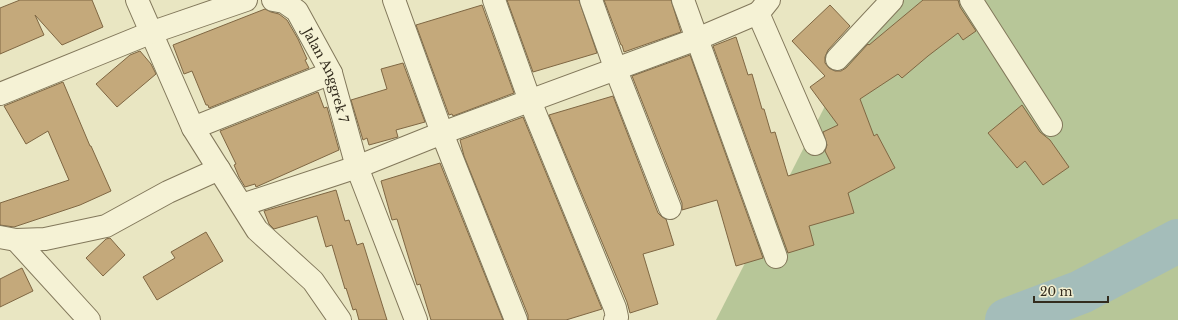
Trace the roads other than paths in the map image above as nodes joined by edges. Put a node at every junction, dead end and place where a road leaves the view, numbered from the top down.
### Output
1 (137, 0) edge
2 (246, 0) edge
3 (273, 0) edge
4 (394, 0) edge
5 (494, 0) edge
6 (591, 0) edge
7 (683, 0) edge
8 (892, 0) edge
9 (972, 0) edge
10 (763, 7) edge
11 (150, 33) junction
12 (698, 39) junction
13 (837, 59) dead end
14 (616, 70) junction
15 (331, 73) junction
16 (0, 94) edge
17 (530, 101) junction
18 (1051, 125) dead end
19 (193, 128) junction
20 (442, 133) junction
21 (815, 144) dead end
22 (357, 166) junction
23 (219, 169) junction
24 (242, 205) junction
25 (670, 208) dead end
26 (8, 239) edge
27 (776, 257) dead end
28 (89, 320) edge
29 (340, 320) edge
30 (416, 320) edge
31 (516, 320) edge
32 (615, 320) edge

1 - 11 street
2 - 11 street
3 - 15 street, Jalan Anggrek 7
4 - 20 street
5 - 17 street
6 - 14 street
7 - 12 street
8 - 13 street
9 - 18 street
10 - 12 street
10 - 21 street
11 - 16 street
11 - 19 street
12 - 14 street
12 - 27 street
14 - 17 street
14 - 25 street
15 - 19 street
15 - 22 street, Jalan Anggrek 7
17 - 20 street
17 - 32 street
19 - 23 street
20 - 22 street
20 - 31 street
22 - 24 street
22 - 30 street, Jalan Anggrek 7
23 - 24 street
23 - 26 street
24 - 29 street
26 - 28 street

